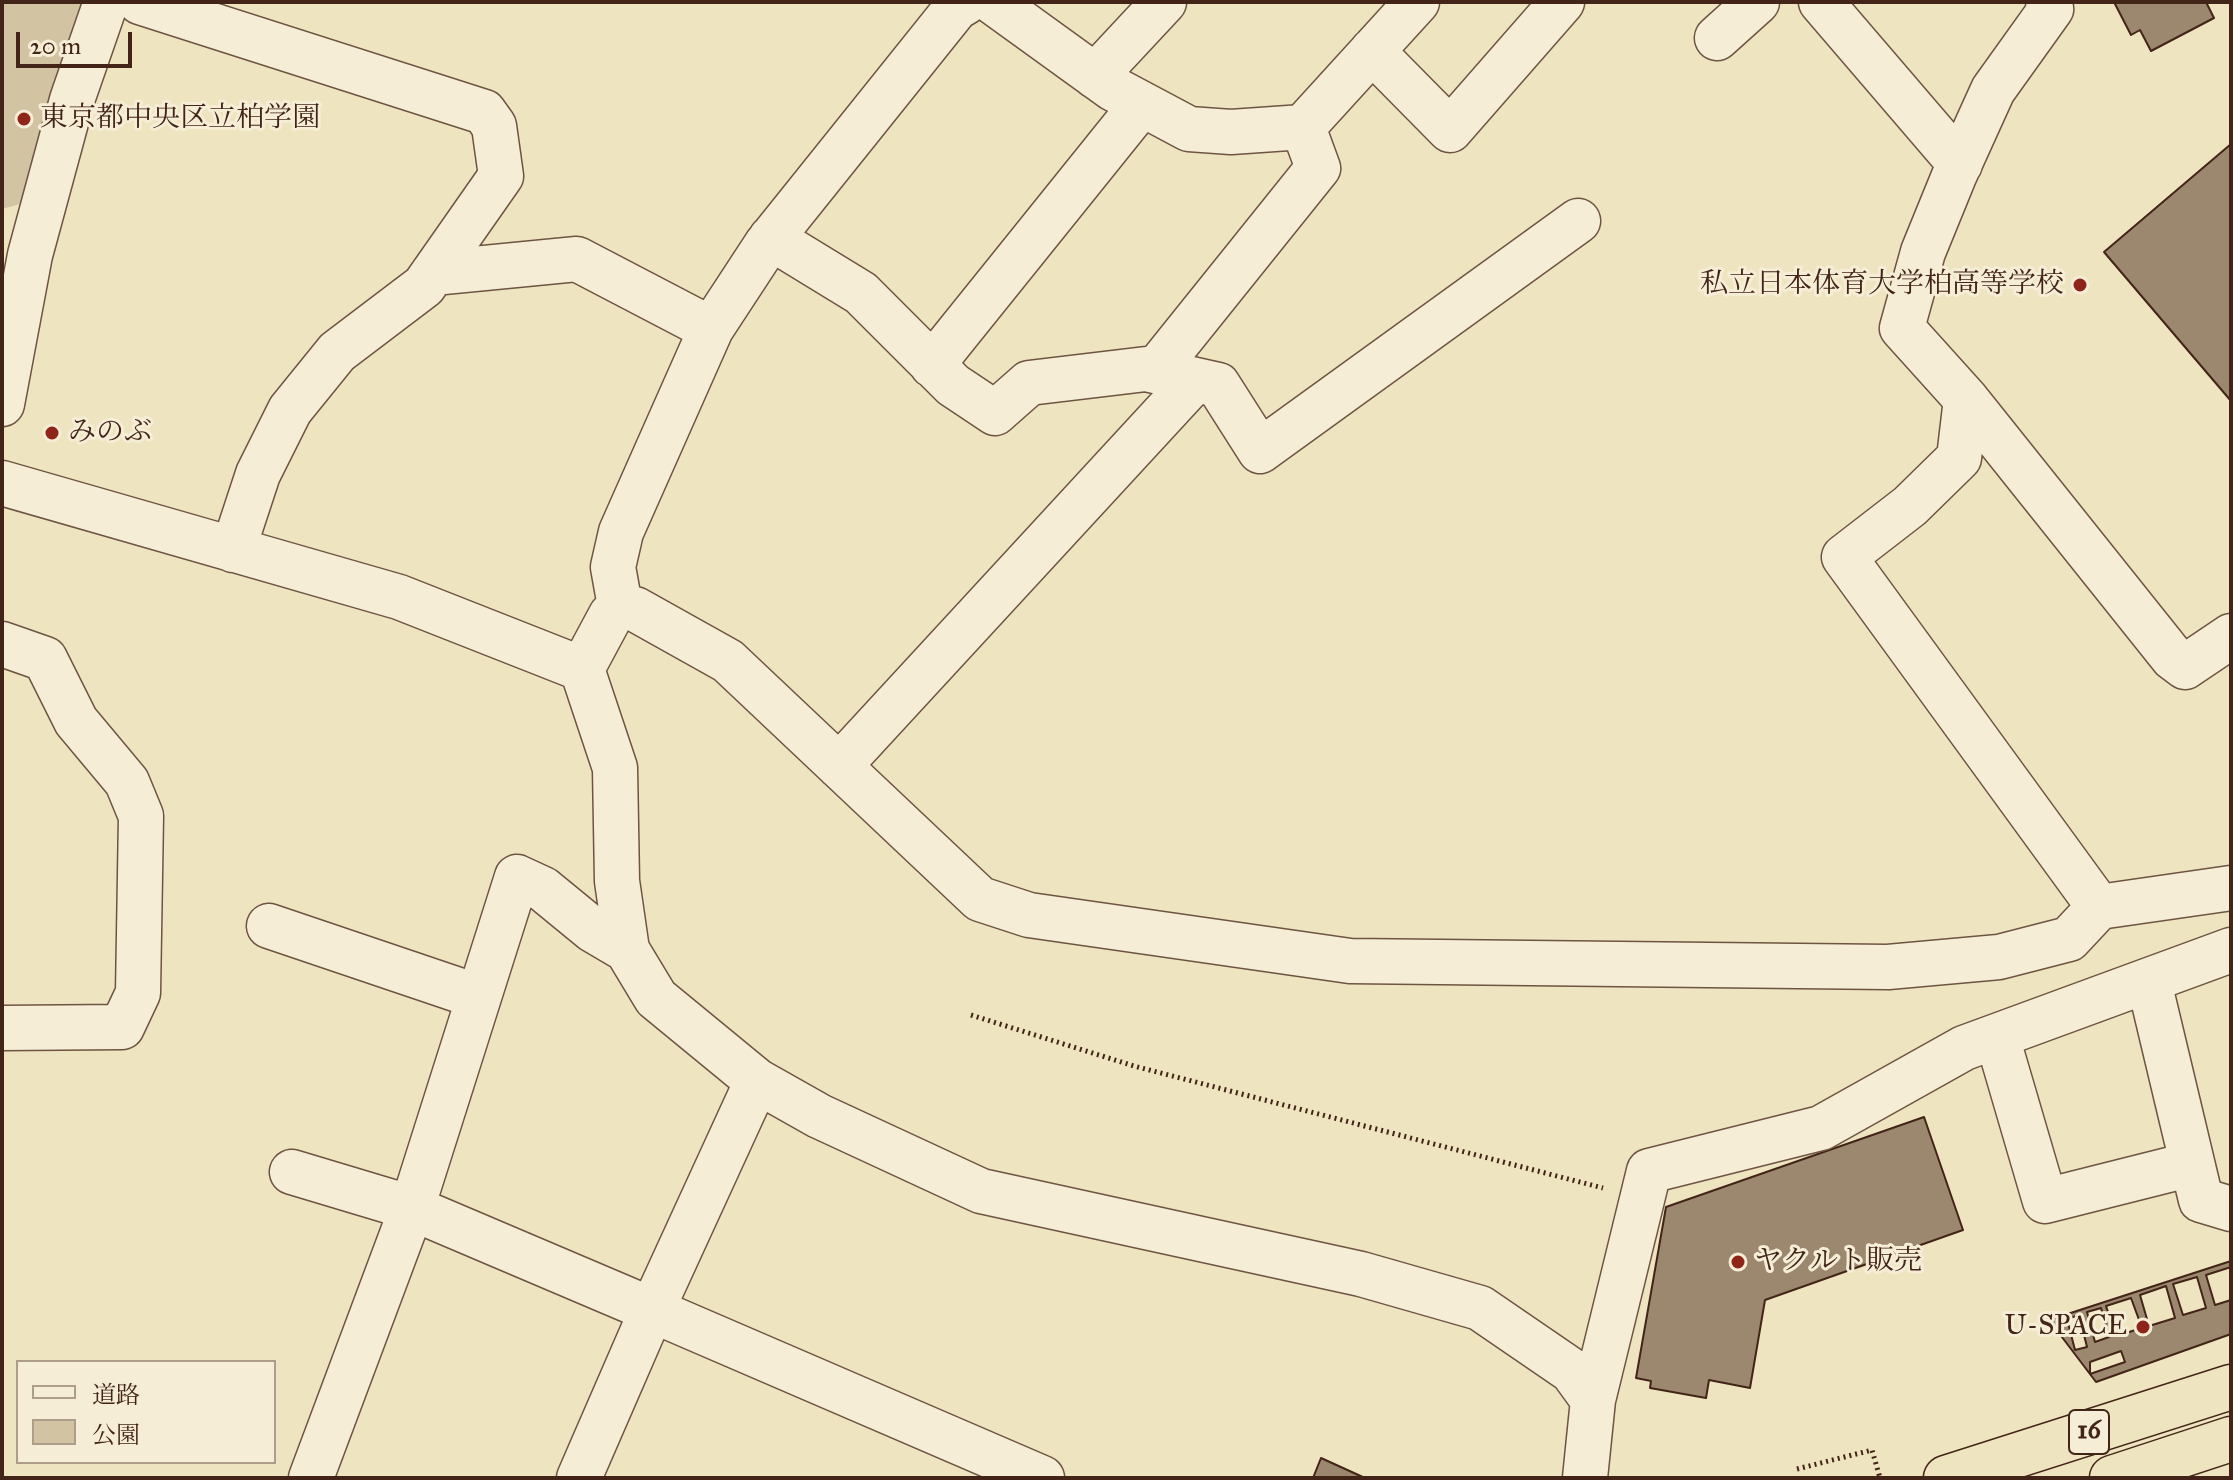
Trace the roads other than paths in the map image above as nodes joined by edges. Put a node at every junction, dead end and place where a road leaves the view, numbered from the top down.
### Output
1 (106, 2) edge
2 (140, 2) edge
3 (966, 2) edge
4 (993, 2) edge
5 (1164, 2) edge
6 (1417, 2) edge
7 (1562, 2) edge
8 (1757, 2) edge
9 (1821, 2) edge
10 (2048, 2) edge
11 (1717, 38) dead end
12 (1372, 51) junction
13 (1095, 76) junction
14 (1142, 104) junction
15 (1303, 127) junction
16 (1960, 164) junction
17 (1578, 221) dead end
18 (771, 238) junction
19 (16, 246) edge
20 (433, 273) junction
21 (711, 329) junction
22 (932, 365) junction
23 (1175, 376) junction
24 (1966, 399) junction
25 (2, 404) edge
26 (2, 483) edge
27 (233, 550) junction
28 (620, 606) junction
29 (2231, 636) edge
30 (2, 644) edge
31 (582, 669) junction
32 (839, 766) junction
33 (2231, 888) edge
34 (2099, 907) junction
35 (269, 926) dead end
36 (627, 950) junction
37 (2231, 950) edge
38 (2149, 982) junction
39 (479, 997) junction
40 (2, 1028) edge
41 (1997, 1037) junction
42 (757, 1081) junction
43 (2192, 1164) junction
44 (292, 1172) dead end
45 (412, 1208) junction
46 (2231, 1209) edge
47 (652, 1310) junction
48 (2231, 1387) edge
49 (1593, 1400) junction
50 (2231, 1439) edge
51 (996, 1469) edge
52 (311, 1478) edge
53 (579, 1478) edge
54 (1042, 1478) edge
55 (1585, 1478) edge
56 (1946, 1478) edge
57 (2112, 1478) edge

1 - 19 street
2 - 20 street
3 - 18 street
4 - 13 street
5 - 13 street
6 - 12 street
7 - 12 street
8 - 11 street
9 - 16 street
10 - 16 street
12 - 15 street
13 - 14 street
14 - 15 street
14 - 22 street
15 - 23 street
16 - 24 street
17 - 23 street
18 - 21 street
18 - 22 street
19 - 25 street
20 - 21 street
20 - 27 street
21 - 28 street
22 - 23 street
23 - 32 street
24 - 29 street
24 - 34 street
26 - 27 street
27 - 31 street
28 - 31 street
28 - 32 street
30 - 40 street
31 - 36 street
32 - 34 street
33 - 34 street
35 - 39 street
36 - 39 street
36 - 42 street
37 - 38 street
38 - 41 street
38 - 43 street
39 - 45 street
41 - 43 street
41 - 49 street
42 - 47 street
42 - 49 street
43 - 46 street
44 - 45 street
45 - 47 street
45 - 52 street
47 - 51 street
47 - 53 street
48 - 56 highway, 16
49 - 55 street
50 - 57 highway, 16
51 - 54 street

